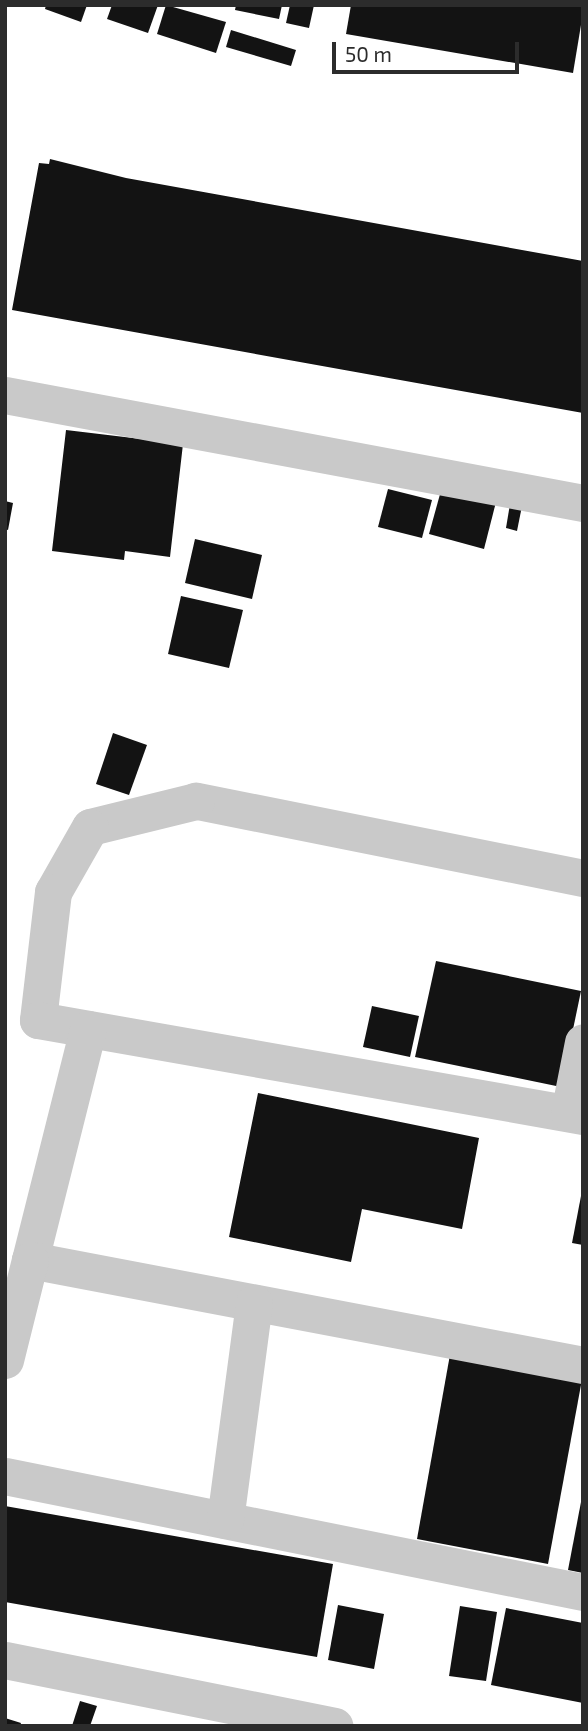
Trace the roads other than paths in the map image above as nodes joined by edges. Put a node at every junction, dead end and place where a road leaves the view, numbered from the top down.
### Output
1 (5, 395) edge
2 (583, 503) edge
3 (583, 877) edge
4 (88, 1029) junction
5 (583, 1042) edge
6 (576, 1114) edge
7 (30, 1260) junction
8 (254, 1303) junction
9 (5, 1360) edge
10 (583, 1365) edge
11 (5, 1476) edge
12 (225, 1520) junction
13 (583, 1592) edge
14 (5, 1660) edge
15 (5, 1671) edge
16 (275, 1726) edge
17 (334, 1726) edge

1 - 2 street
3 - 4 street
4 - 6 street
4 - 7 street
5 - 6 street
7 - 8 street
7 - 9 street
8 - 10 street
8 - 12 street
11 - 12 street
12 - 13 street
14 - 17 street
15 - 16 street

